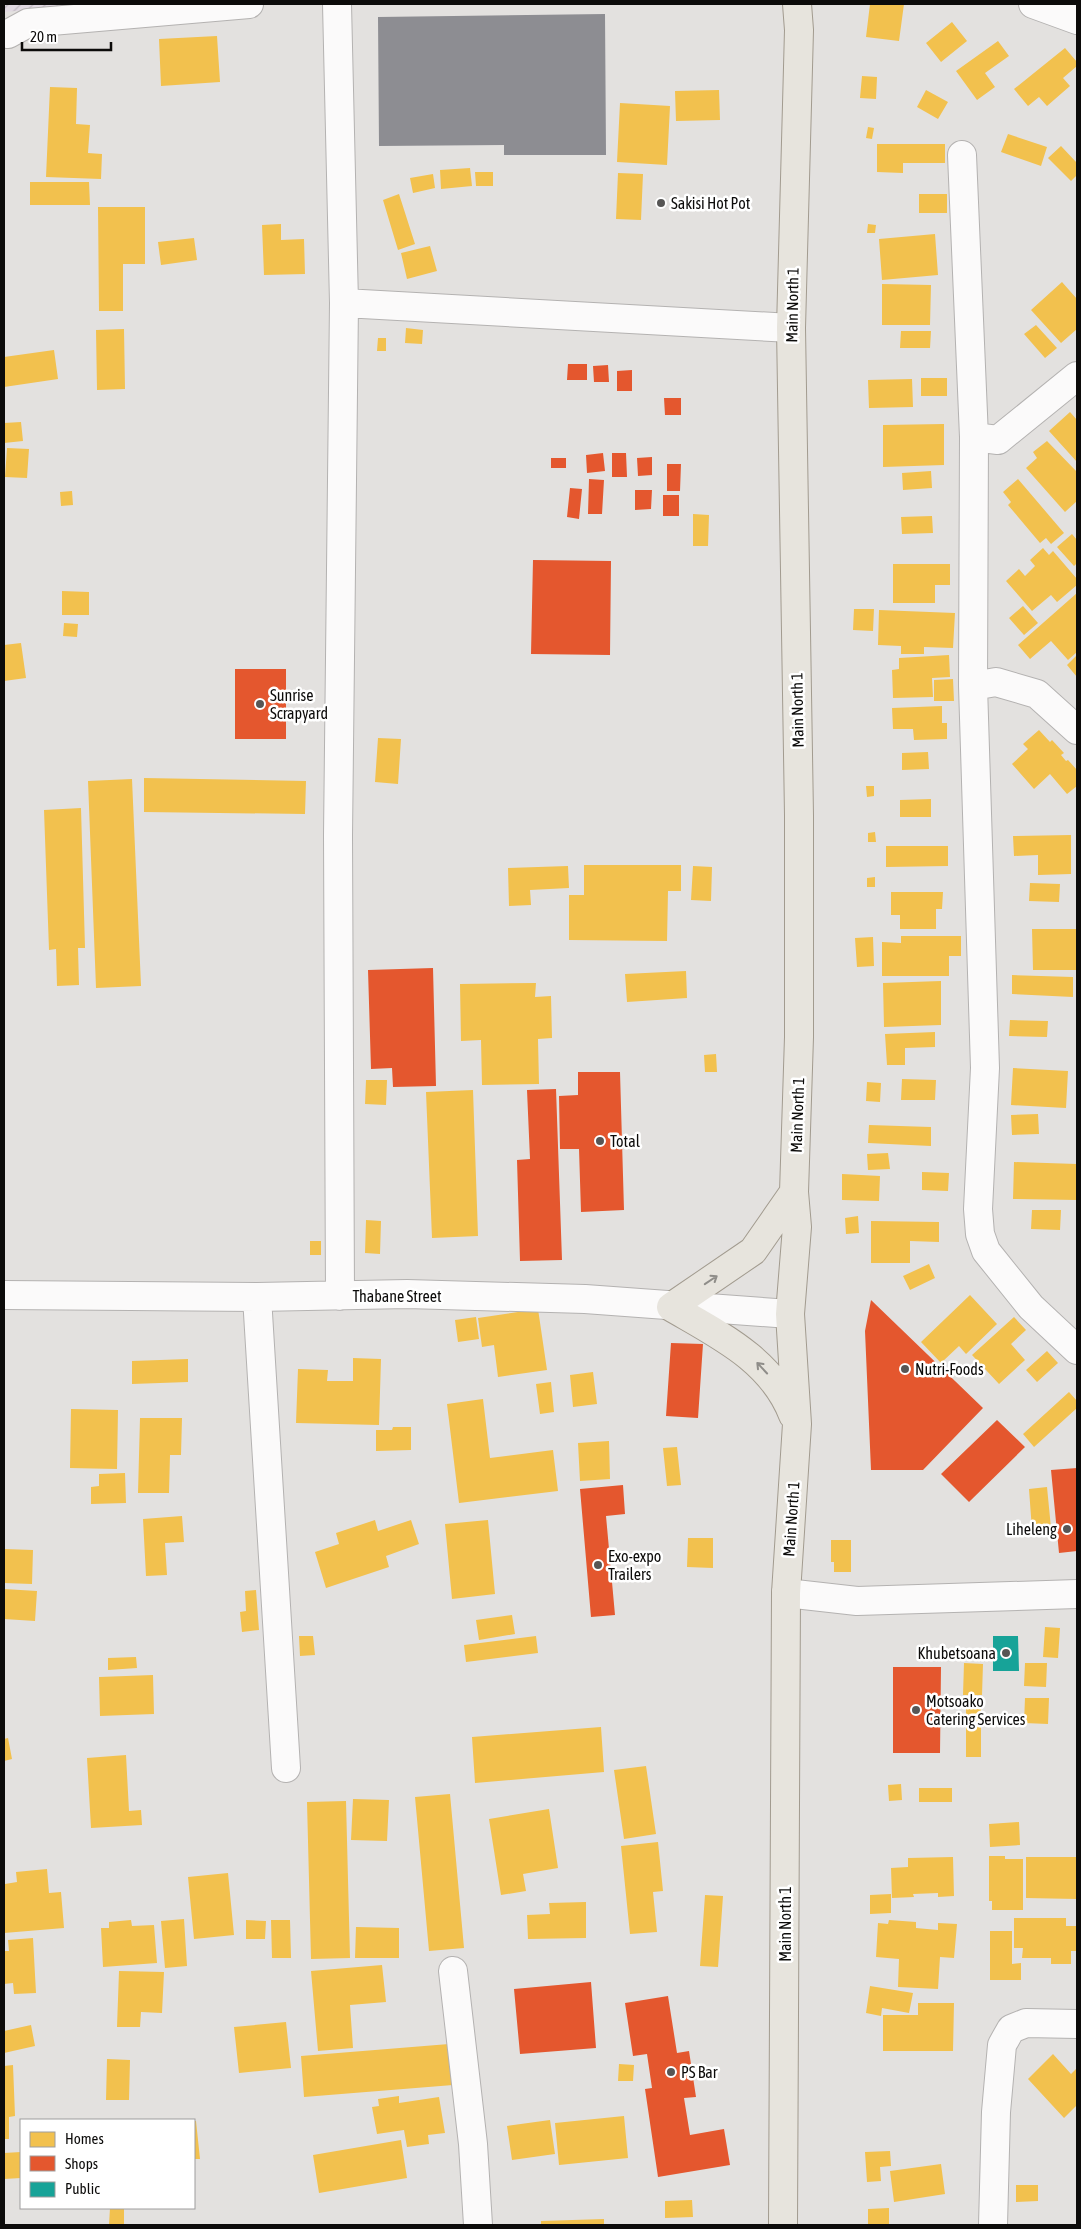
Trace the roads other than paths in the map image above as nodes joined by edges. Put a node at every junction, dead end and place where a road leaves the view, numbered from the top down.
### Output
1 (249, 4) edge
2 (337, 4) edge
3 (797, 4) edge
4 (1033, 4) edge
5 (1077, 20) edge
6 (8, 34) dead end
7 (962, 156) dead end
8 (344, 303) junction
9 (791, 328) junction
10 (1077, 376) edge
11 (974, 437) junction
12 (973, 686) junction
13 (1077, 730) edge
14 (794, 1192) junction
15 (4, 1295) edge
16 (340, 1296) junction
17 (257, 1297) junction
18 (671, 1307) junction
19 (790, 1314) junction
20 (1077, 1350) edge
21 (797, 1424) junction
22 (786, 1592) junction
23 (1077, 1594) edge
24 (286, 1768) dead end
25 (453, 1971) dead end
26 (1077, 2024) edge
27 (478, 2225) edge
28 (783, 2225) edge
29 (993, 2225) edge

1 - 6 street
2 - 8 street
3 - 9 main road, Main North 1
4 - 5 street
7 - 11 street
8 - 9 street
8 - 16 street
9 - 14 main road, Main North 1
10 - 11 street
11 - 12 street
12 - 13 street
12 - 20 street
18 -> 14 main road
14 - 19 main road, Main North 1
15 - 17 street, Thabane Street
16 - 17 street, Thabane Street
16 - 18 street, Thabane Street
17 - 24 street
18 - 19 street, Thabane Street
21 -> 18 main road
19 - 21 main road, Main North 1
21 - 22 main road, Main North 1
22 - 23 street
22 - 28 main road, Main North 1
25 - 27 street
26 - 29 street

